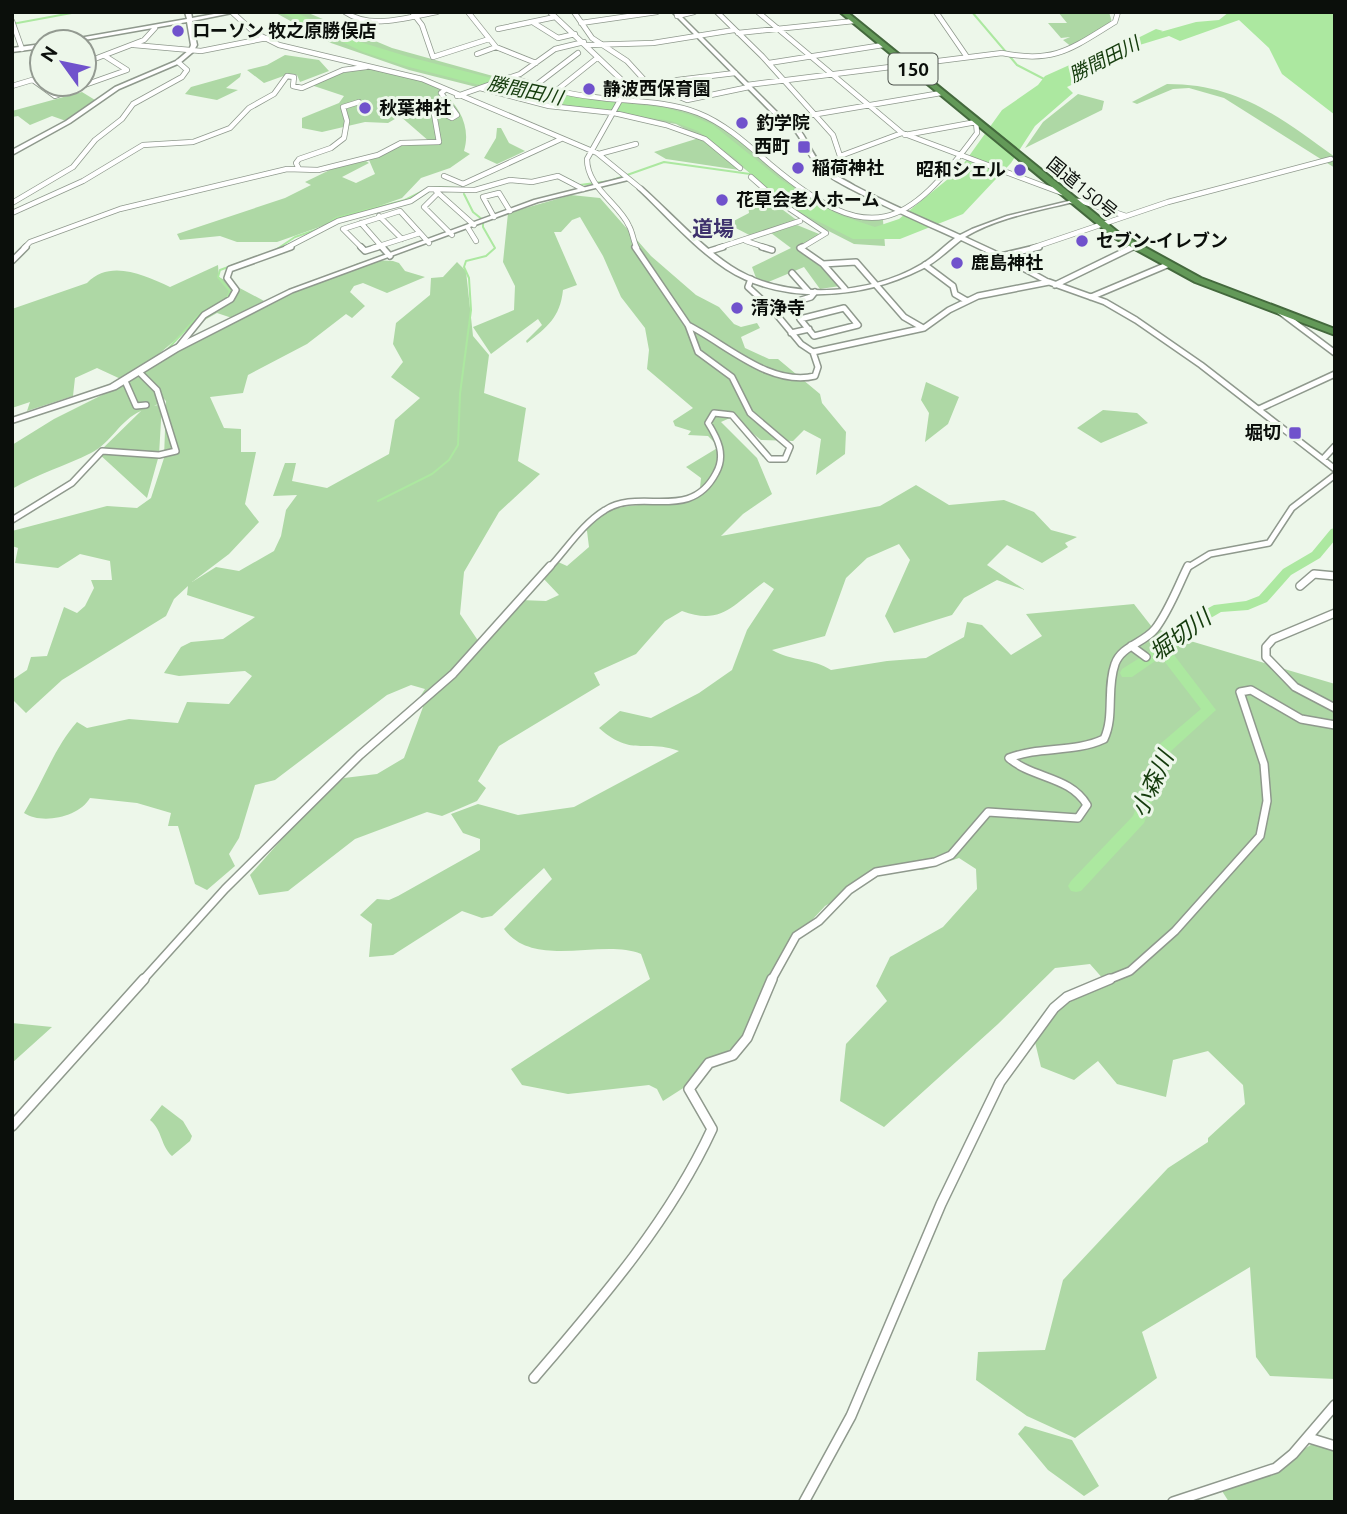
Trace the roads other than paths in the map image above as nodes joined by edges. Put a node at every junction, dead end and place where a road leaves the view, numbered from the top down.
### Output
1 (188, 12) edge
2 (345, 12) edge
3 (437, 12) edge
4 (468, 12) edge
5 (550, 12) edge
6 (574, 12) edge
7 (657, 12) edge
8 (694, 12) edge
9 (717, 12) edge
10 (758, 12) edge
11 (843, 12) edge
12 (936, 12) edge
13 (1118, 12) edge
14 (232, 13) edge
15 (414, 14) edge
16 (676, 14) edge
17 (555, 17) junction
18 (190, 20) junction
19 (12, 21) edge
20 (853, 21) junction
21 (367, 22) junction
22 (533, 23) junction
23 (581, 23) junction
24 (155, 27) junction
25 (498, 29) dead end
26 (777, 29) junction
27 (736, 31) junction
28 (575, 34) junction
29 (98, 36) edge
30 (698, 36) junction
31 (374, 37) dead end
32 (268, 38) junction
33 (489, 39) junction
34 (586, 43) junction
35 (602, 44) junction
36 (134, 45) junction
37 (883, 45) junction
38 (496, 47) junction
39 (28, 48) edge
40 (559, 48) junction
41 (22, 49) junction
42 (12, 50) edge
43 (191, 51) junction
44 (578, 53) junction
45 (477, 54) dead end
46 (807, 55) junction
47 (105, 56) junction
48 (599, 57) junction
49 (967, 57) junction
50 (98, 58) edge
51 (178, 62) junction
52 (536, 63) junction
53 (769, 63) junction
54 (908, 64) junction
55 (374, 67) junction
56 (735, 73) junction
57 (831, 76) junction
58 (509, 78) junction
59 (98, 79) edge
60 (782, 80) junction
61 (649, 84) junction
62 (536, 85) junction
63 (748, 86) junction
64 (480, 88) junction
65 (628, 88) junction
66 (445, 90) junction
67 (557, 90) junction
68 (941, 93) junction
69 (457, 96) junction
70 (622, 98) junction
71 (359, 102) dead end
72 (867, 107) junction
73 (614, 113) junction
74 (812, 114) junction
75 (788, 119) junction
76 (979, 124) junction
77 (904, 134) junction
78 (561, 139) junction
79 (636, 144) dead end
80 (592, 151) junction
81 (12, 153) edge
82 (599, 154) junction
83 (840, 156) junction
84 (962, 156) junction
85 (1331, 159) dead end
86 (740, 168) dead end
87 (299, 169) junction
88 (444, 176) dead end
89 (624, 177) junction
90 (751, 177) dead end
91 (835, 177) junction
92 (596, 185) junction
93 (640, 188) joint
94 (432, 189) junction
95 (583, 189) junction
96 (438, 193) junction
97 (1062, 193) junction
98 (1071, 201) junction
99 (12, 203) edge
100 (510, 211) junction
101 (902, 212) junction
102 (12, 213) edge
103 (379, 216) junction
104 (1126, 216) junction
105 (494, 217) junction
106 (800, 221) dead end
107 (361, 223) junction
108 (477, 224) junction
109 (1101, 225) junction
110 (420, 233) junction
111 (452, 234) junction
112 (958, 237) junction
113 (402, 239) junction
114 (745, 241) junction
115 (476, 242) dead end
116 (429, 243) junction
117 (381, 246) junction
118 (1134, 246) junction
119 (772, 250) dead end
120 (710, 251) junction
121 (390, 256) junction
122 (1001, 256) junction
123 (12, 261) edge
124 (823, 264) junction
125 (925, 265) junction
126 (1167, 265) junction
127 (792, 274) dead end
128 (867, 274) junction
129 (858, 276) dead end
130 (751, 279) junction
131 (873, 283) junction
132 (1052, 284) junction
133 (845, 289) junction
134 (812, 291) junction
135 (1091, 297) junction
136 (967, 301) junction
137 (772, 309) junction
138 (1279, 311) junction
139 (688, 325) junction
140 (924, 328) junction
141 (809, 329) junction
142 (1335, 332) edge
143 (791, 333) junction
144 (179, 346) junction
145 (813, 352) junction
146 (1335, 353) edge
147 (139, 372) junction
148 (1335, 374) edge
149 (125, 381) junction
150 (146, 405) dead end
151 (1259, 409) junction
152 (12, 421) edge
153 (1335, 446) edge
154 (1323, 459) junction
155 (1335, 469) edge
156 (1335, 475) edge
157 (12, 520) edge
158 (1335, 576) edge
159 (1300, 586) dead end
160 (1335, 613) edge
161 (1131, 646) junction
162 (1146, 657) dead end
163 (1335, 708) edge
164 (1335, 725) edge
165 (12, 1126) edge
166 (534, 1378) dead end
167 (1335, 1405) edge
168 (1309, 1438) junction
169 (1335, 1446) edge
170 (804, 1502) edge
171 (1173, 1502) edge

1 - 18 street
2 - 21 street
3 - 15 street
4 - 33 street
5 - 17 street
6 - 23 street
7 - 23 street
8 - 16 street
9 - 27 street
10 - 26 street
11 - 20 highway, 国道150号 / 150
12 - 49 street
13 - 49 street
14 - 18 street
14 - 32 street
15 - 21 street
15 - 33 street
16 - 30 street
17 - 22 street
17 - 28 street
18 - 24 street
18 - 43 street
19 - 41 street
20 - 26 street
20 - 37 highway, 国道150号 / 150
21 - 31 street
22 - 25 street
22 - 28 street
23 - 35 street
24 - 29 street
24 - 36 street
26 - 27 street
26 - 46 street
27 - 30 street
27 - 53 street
28 - 34 street
30 - 35 street
30 - 56 street
32 - 43 street
32 - 55 street
33 - 38 street
34 - 35 street
34 - 40 street
34 - 48 street
35 - 61 street
36 - 43 street
36 - 47 street
37 - 46 street
37 - 54 highway, 国道150号 / 150
38 - 45 street
38 - 52 street
39 - 41 street
40 - 44 street
40 - 52 street
41 - 42 street
43 - 51 street
44 - 48 street
44 - 62 street
46 - 53 street
46 - 57 street
47 - 50 street
47 - 59 street
48 - 65 street
48 - 67 street
49 - 54 street
51 - 81 street
51 - 99 street
52 - 58 street
53 - 60 street
54 - 57 street
54 - 68 highway, 国道150号 / 150
55 - 66 street
55 - 102 street
56 - 61 street
56 - 63 street
57 - 60 street
57 - 72 street
58 - 62 street
58 - 64 street
60 - 63 street
60 - 74 street
61 - 65 street
62 - 67 street
63 - 65 street
63 - 75 street
64 - 69 street
64 - 73 street
65 - 70 street
66 - 69 street
66 - 87 street
67 - 70 street
68 - 72 street
68 - 76 highway, 国道150号 / 150
69 - 78 street
70 - 73 street
70 - 101 street
71 - 87 street
72 - 74 street
72 - 77 street
73 - 80 street
73 - 86 street
74 - 75 street
74 - 83 street
75 - 91 street
76 - 77 street
76 - 84 street
76 - 97 highway, 国道150号 / 150
77 - 83 street
77 - 84 street
78 - 80 street
78 - 88 street
79 - 82 street
80 - 82 street
80 - 92 street
82 - 89 street
83 - 91 street
84 - 97 street
84 - 101 street
85 - 104 street
87 - 123 street
89 - 92 street
89 - 93 street
90 - 124 street
91 - 101 street
92 - 95 street
92 - 139 street
93 - 120 street
94 - 95 street
94 - 96 street
94 - 144 street
95 - 100 street
96 - 108 street
96 - 111 street
97 - 98 highway, 国道150号 / 150
98 - 104 street
98 - 109 highway, 国道150号 / 150
98 - 112 street
100 - 105 street
100 - 105 street
101 - 112 street
103 - 107 street
103 - 110 street
103 - 113 street
104 - 109 street
105 - 108 street
106 - 114 street
107 - 117 street
107 - 117 street
108 - 111 street
108 - 115 street
109 - 118 highway, 国道150号 / 150
109 - 122 street
110 - 113 street
110 - 116 street
111 - 116 street
112 - 122 street
112 - 125 street
113 - 117 street
114 - 119 street
114 - 120 street
116 - 121 street
117 - 121 street
118 - 126 highway, 国道150号 / 150
118 - 132 street
120 - 130 street
121 - 144 street
122 - 132 street
124 - 128 street
124 - 133 street
125 - 131 street
125 - 136 street
126 - 135 street
126 - 138 highway, 国道150号 / 150
127 - 134 street
128 - 129 street
128 - 131 street
130 - 134 street
130 - 137 street
131 - 133 street
131 - 140 street
132 - 135 street
132 - 136 street
133 - 134 street
134 - 137 street
135 - 151 street
136 - 140 street
137 - 143 street
138 - 142 highway, 国道150号 / 150
138 - 146 street
139 - 145 street
139 - 165 street
140 - 145 street
141 - 141 street
141 - 143 street
143 - 145 street
144 - 147 street
147 - 149 street
147 - 157 street
148 - 151 street
149 - 150 street
149 - 152 street
151 - 154 street
153 - 154 street
154 - 155 street
156 - 161 street
158 - 159 street
160 - 163 street
161 - 162 street
161 - 166 street
164 - 170 street
167 - 168 street
168 - 169 street
168 - 171 street

